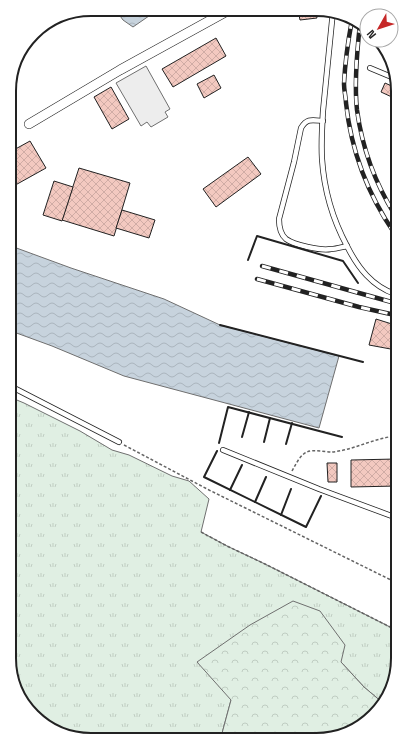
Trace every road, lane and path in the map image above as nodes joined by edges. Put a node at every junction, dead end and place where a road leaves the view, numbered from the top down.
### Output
1 (218, 16) edge
2 (332, 17) edge
3 (370, 68) dead end
4 (390, 76) edge
5 (323, 121) junction
6 (29, 124) dead end
7 (346, 246) junction
8 (391, 292) edge
9 (16, 389) edge
10 (391, 437) edge
11 (119, 442) joint
12 (223, 450) dead end
13 (289, 477) junction
14 (391, 516) edge
15 (201, 532) dead end
16 (391, 580) edge
17 (391, 628) edge

1 - 6 street
2 - 5 lane
3 - 4 lane
5 - 7 lane
5 - 7 lane
7 - 8 lane
9 - 11 lane
10 - 13 path
11 - 16 path
12 - 13 lane
13 - 14 lane
15 - 17 path

